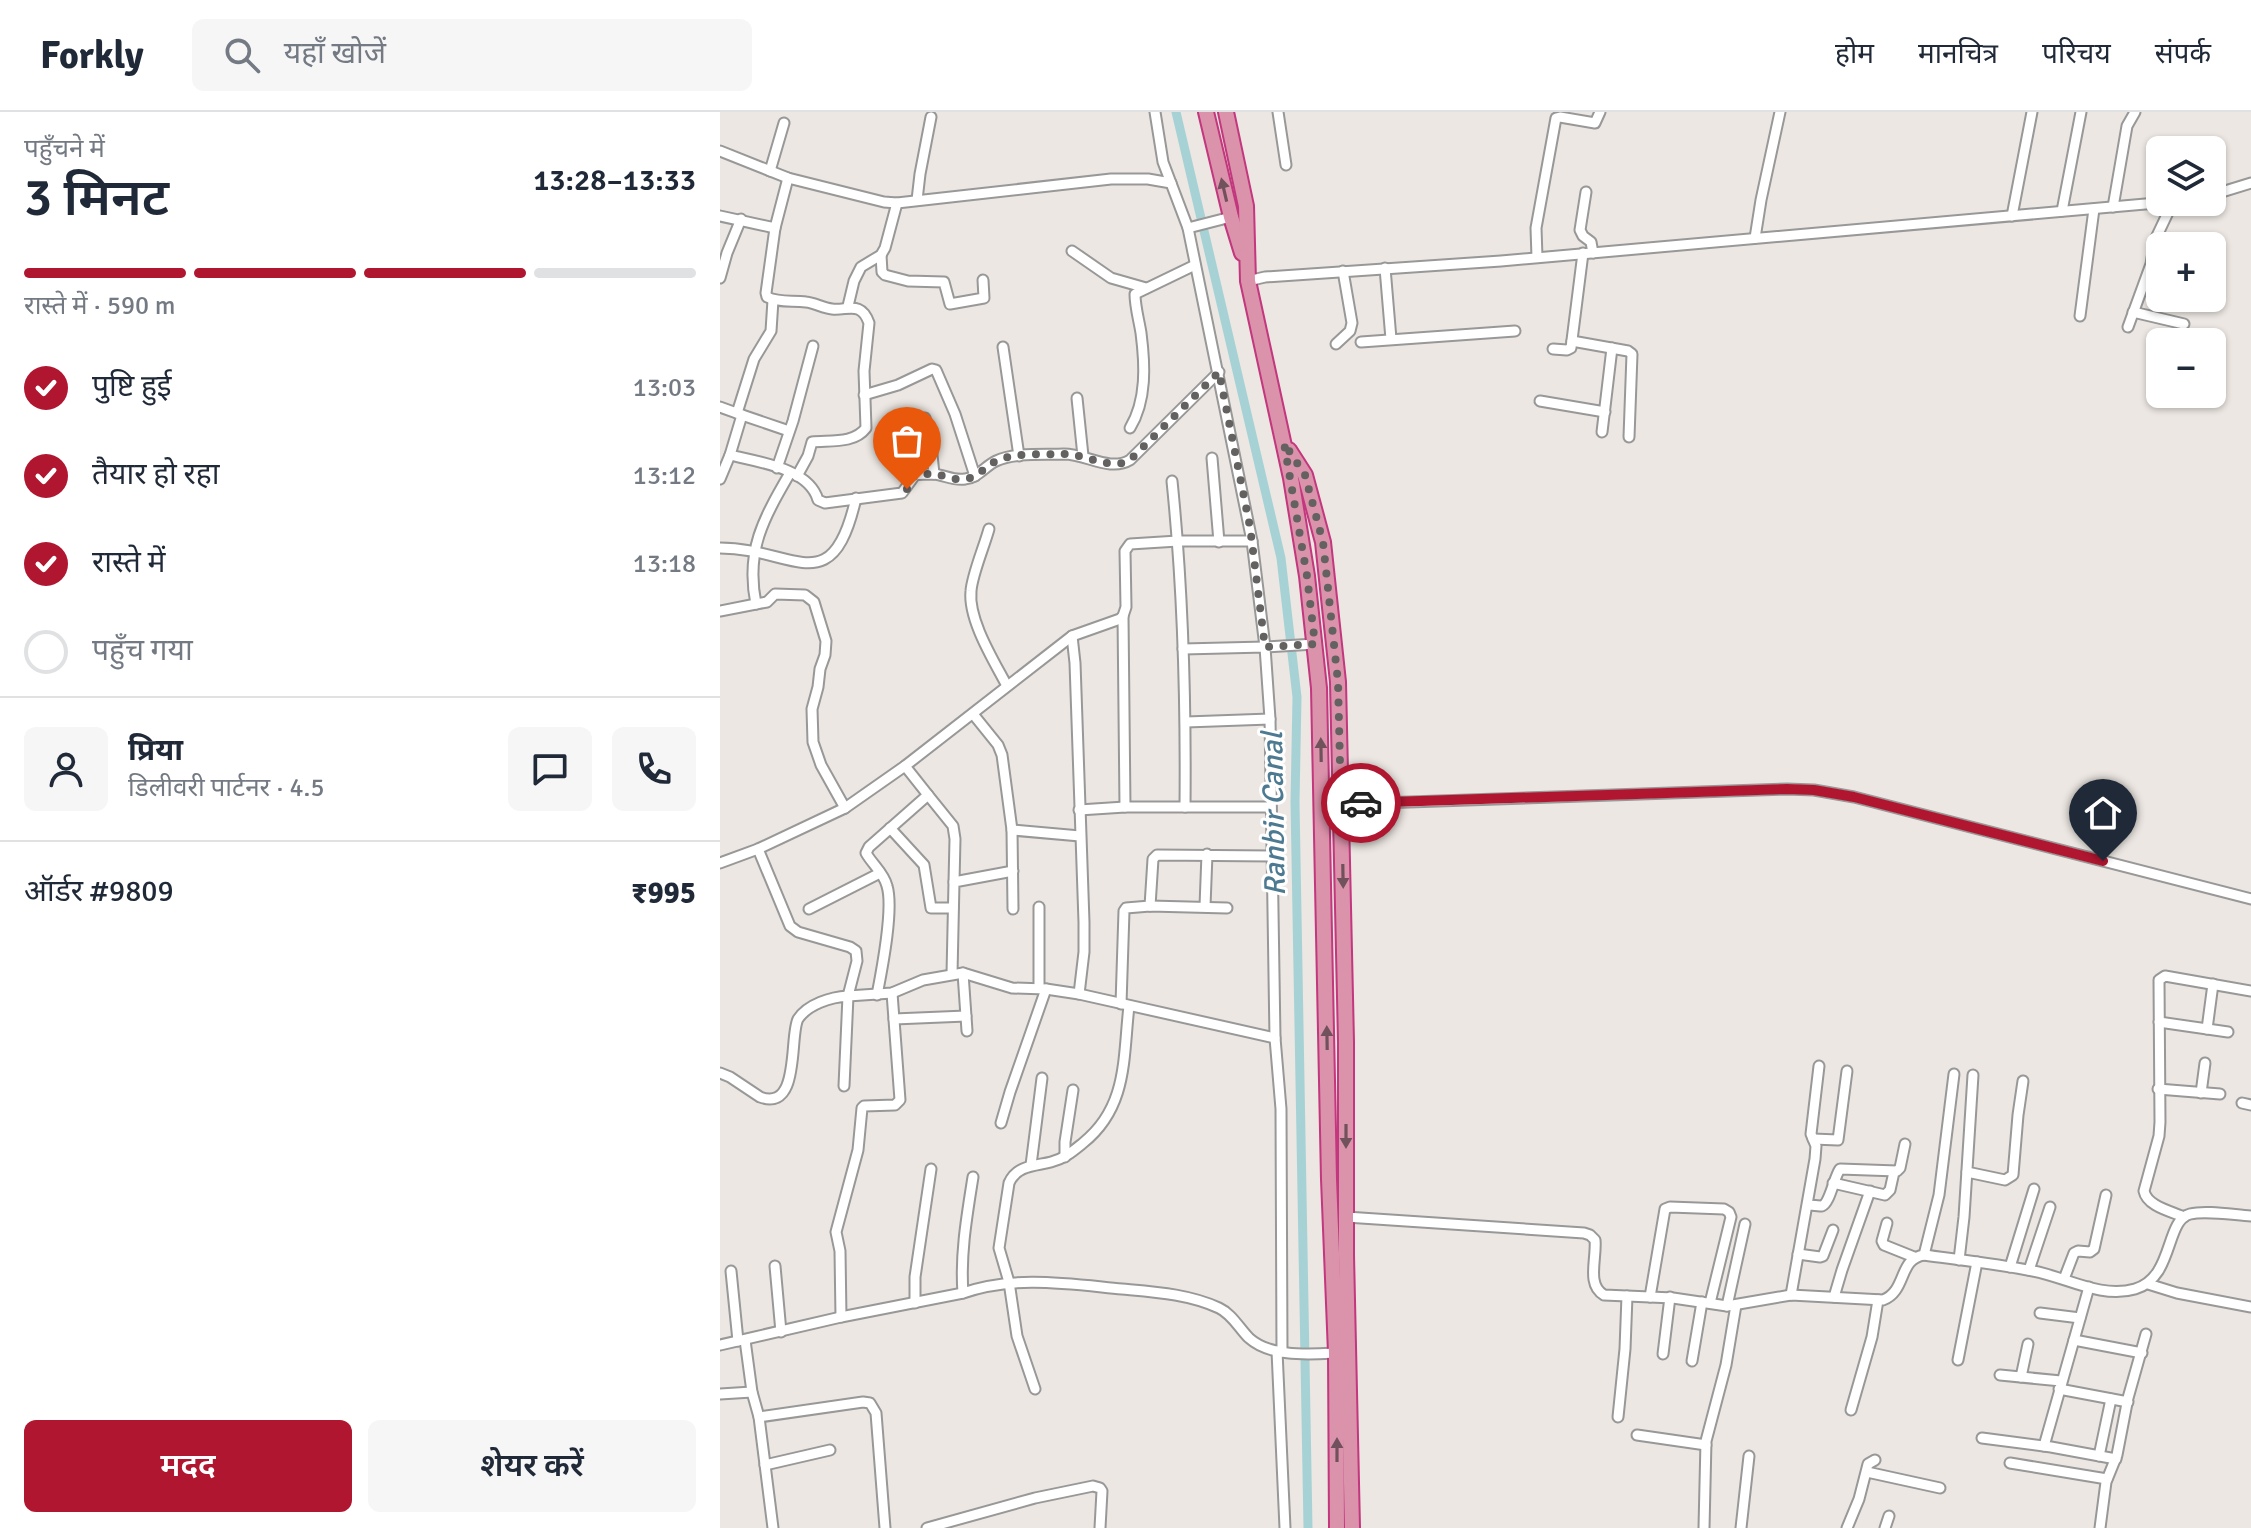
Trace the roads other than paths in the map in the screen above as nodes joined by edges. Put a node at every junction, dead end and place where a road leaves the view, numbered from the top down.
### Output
1 (1155, 112) edge
2 (1206, 112) edge
3 (1226, 112) edge
4 (1278, 112) edge
5 (1600, 112) edge
6 (1780, 112) edge
7 (2032, 112) edge
8 (2081, 112) edge
9 (2135, 112) edge
10 (931, 117) dead end
11 (784, 123) dead end
12 (720, 151) edge
13 (1286, 165) dead end
14 (770, 171) junction
15 (788, 178) junction
16 (1171, 183) junction
17 (2251, 183) edge
18 (2226, 191) edge
19 (1586, 192) dead end
20 (917, 200) junction
21 (2114, 200) junction
22 (2146, 201) edge
23 (897, 203) junction
24 (2063, 204) junction
25 (2094, 209) junction
26 (720, 216) edge
27 (2012, 216) junction
28 (2165, 216) edge
29 (1231, 217) junction
30 (741, 219) junction
31 (1192, 226) junction
32 (775, 228) junction
33 (1755, 238) junction
34 (1590, 248) junction
35 (1072, 251) dead end
36 (1537, 251) junction
37 (881, 255) junction
38 (1195, 265) junction
39 (1246, 265) junction
40 (1385, 268) junction
41 (1343, 271) junction
42 (720, 278) edge
43 (983, 280) dead end
44 (1248, 281) junction
45 (1146, 288) junction
46 (773, 300) junction
47 (848, 306) junction
48 (2133, 312) junction
49 (2080, 316) dead end
50 (2184, 324) dead end
51 (2128, 327) dead end
52 (1515, 331) dead end
53 (1391, 339) junction
54 (1572, 341) junction
55 (1361, 342) dead end
56 (1336, 344) dead end
57 (813, 346) dead end
58 (1003, 347) dead end
59 (1612, 348) junction
60 (1553, 349) dead end
61 (1219, 372) junction
62 (864, 395) junction
63 (1077, 398) dead end
64 (1540, 401) dead end
65 (720, 407) edge
66 (1605, 412) junction
67 (739, 414) junction
68 (925, 418) dead end
69 (1130, 428) dead end
70 (789, 431) junction
71 (1602, 432) dead end
72 (1629, 437) dead end
73 (1283, 438) junction
74 (730, 455) junction
75 (1019, 456) junction
76 (1083, 456) junction
77 (1212, 458) dead end
78 (777, 468) junction
79 (794, 474) junction
80 (934, 474) junction
81 (975, 476) junction
82 (720, 479) edge
83 (1172, 481) dead end
84 (856, 498) junction
85 (989, 529) dead end
86 (1178, 541) junction
87 (1252, 541) junction
88 (1219, 542) junction
89 (720, 548) edge
90 (754, 551) junction
91 (756, 604) junction
92 (720, 611) edge
93 (1123, 616) junction
94 (1072, 636) junction
95 (1308, 644) junction
96 (1265, 647) junction
97 (1183, 649) junction
98 (1007, 686) junction
99 (973, 714) junction
100 (1270, 719) junction
101 (1186, 722) junction
102 (905, 766) junction
103 (928, 795) junction
104 (1341, 804) junction
105 (1322, 805) junction
106 (1125, 807) junction
107 (1185, 807) junction
108 (1270, 807) junction
109 (845, 808) junction
110 (1079, 810) junction
111 (890, 828) junction
112 (1012, 830) junction
113 (1080, 836) junction
114 (758, 849) junction
115 (1207, 854) junction
116 (1272, 856) junction
117 (720, 863) edge
118 (1013, 871) junction
119 (880, 873) junction
120 (954, 882) junction
121 (2251, 899) edge
122 (1150, 906) junction
123 (1205, 906) junction
124 (1039, 907) dead end
125 (953, 908) junction
126 (1227, 908) dead end
127 (809, 909) dead end
128 (1013, 909) dead end
129 (958, 973) junction
130 (2213, 984) junction
131 (1042, 988) junction
132 (2251, 991) edge
133 (892, 993) junction
134 (1079, 994) junction
135 (877, 995) junction
136 (848, 996) junction
137 (1125, 1005) junction
138 (966, 1016) junction
139 (894, 1019) junction
140 (2159, 1022) junction
141 (2207, 1029) junction
142 (967, 1031) dead end
143 (2228, 1032) dead end
144 (1275, 1038) junction
145 (2205, 1063) dead end
146 (1819, 1066) dead end
147 (1847, 1071) dead end
148 (720, 1073) edge
149 (1954, 1074) dead end
150 (1973, 1075) dead end
151 (1042, 1078) dead end
152 (2023, 1081) dead end
153 (844, 1086) dead end
154 (2158, 1089) junction
155 (1073, 1090) dead end
156 (2201, 1093) junction
157 (2220, 1094) dead end
158 (1001, 1123) dead end
159 (1813, 1139) junction
160 (1905, 1144) dead end
161 (1065, 1157) junction
162 (1031, 1165) junction
163 (931, 1169) dead end
164 (1894, 1172) junction
165 (1967, 1172) junction
166 (973, 1177) dead end
167 (1833, 1183) junction
168 (2034, 1189) dead end
169 (1870, 1191) junction
170 (2106, 1195) dead end
171 (1808, 1205) junction
172 (2050, 1207) dead end
173 (2251, 1216) edge
174 (1346, 1217) junction
175 (2184, 1217) junction
176 (1887, 1223) dead end
177 (1745, 1224) dead end
178 (1833, 1230) dead end
179 (1798, 1254) junction
180 (1919, 1256) junction
181 (1959, 1260) junction
182 (1977, 1262) junction
183 (775, 1266) dead end
184 (2010, 1267) junction
185 (2029, 1270) junction
186 (731, 1271) dead end
187 (2064, 1279) junction
188 (1009, 1282) junction
189 (2148, 1284) junction
190 (2089, 1287) junction
191 (963, 1293) junction
192 (1791, 1295) junction
193 (1627, 1296) junction
194 (1650, 1297) junction
195 (1670, 1297) junction
196 (1834, 1297) junction
197 (1878, 1300) junction
198 (915, 1303) junction
199 (1706, 1303) junction
200 (1731, 1306) junction
201 (2251, 1307) edge
202 (2040, 1313) dead end
203 (841, 1317) junction
204 (2080, 1318) junction
205 (781, 1332) junction
206 (2146, 1334) dead end
207 (741, 1340) junction
208 (2074, 1340) junction
209 (2028, 1344) dead end
210 (720, 1345) edge
211 (1280, 1351) junction
212 (1342, 1353) junction
213 (2142, 1353) junction
214 (1663, 1354) dead end
215 (1958, 1360) dead end
216 (1692, 1361) dead end
217 (2000, 1375) dead end
218 (2021, 1377) junction
219 (2060, 1385) junction
220 (1035, 1389) dead end
221 (752, 1392) junction
222 (720, 1394) edge
223 (2111, 1399) junction
224 (2128, 1402) junction
225 (1851, 1410) dead end
226 (759, 1417) junction
227 (1618, 1417) dead end
228 (1637, 1435) dead end
229 (1982, 1438) dead end
230 (1706, 1445) junction
231 (2044, 1446) junction
232 (830, 1450) dead end
233 (1749, 1456) dead end
234 (2099, 1456) junction
235 (2116, 1459) junction
236 (1875, 1460) dead end
237 (2010, 1463) dead end
238 (765, 1465) junction
239 (1867, 1472) junction
240 (2107, 1479) junction
241 (1940, 1488) dead end
242 (1889, 1516) dead end
243 (766, 1528) edge
244 (773, 1528) edge
245 (885, 1528) edge
246 (927, 1528) edge
247 (1100, 1528) edge
248 (1285, 1528) edge
249 (1337, 1528) edge
250 (1352, 1528) edge
251 (1704, 1528) edge
252 (1741, 1528) edge
253 (1847, 1528) edge
254 (1885, 1528) edge
255 (2100, 1528) edge

1 - 16 street
29 -> 2 highway
3 - 39 highway
4 - 13 street
5 - 36 street
6 - 33 street
7 - 27 street
8 - 24 street
9 - 21 street
10 - 20 street
11 - 14 street
12 - 14 street
14 - 15 street
15 - 23 street
15 - 32 street
16 - 20 street
16 - 31 street
17 - 18 street
19 - 34 street
20 - 23 street
21 - 22 street
21 - 25 street
23 - 37 street
24 - 25 street
24 - 27 street
25 - 49 street
26 - 30 street
27 - 33 street
28 - 48 street
29 - 31 street
29 - 39 highway
30 - 32 street
30 - 42 street
31 - 38 street
32 - 46 street
33 - 34 street
34 - 36 street
34 - 54 street
35 - 45 street
36 - 40 street
37 - 43 street
37 - 47 street
38 - 45 street
38 - 61 street
39 - 44 highway
40 - 41 street
40 - 53 street
41 - 44 street
41 - 56 street
44 - 73 highway
45 - 69 street
46 - 47 street
46 - 67 street
47 - 62 street
48 - 50 street
48 - 51 street
52 - 53 street
53 - 55 street
54 - 59 street
54 - 60 street
57 - 70 street
58 - 75 street
59 - 66 street
59 - 72 street
61 - 76 street
61 - 87 street
62 - 79 street
62 - 81 street
63 - 76 street
64 - 66 street
65 - 67 street
66 - 71 street
67 - 70 street
67 - 74 street
68 - 80 street
70 - 78 street
73 - 95 highway
73 - 104 highway
74 - 78 street
74 - 82 street
75 - 76 street
75 - 81 street
77 - 88 street
78 - 79 street
79 - 84 street
79 - 90 street
80 - 81 street
80 - 84 street
83 - 86 street
84 - 90 street
85 - 98 street
86 - 88 street
86 - 93 street
86 - 97 street
87 - 88 street
87 - 96 street
89 - 90 street
90 - 91 street
91 - 92 street
91 - 109 street
93 - 94 street
93 - 106 street
94 - 98 street
94 - 110 street
95 - 96 street
105 -> 95 highway
96 - 97 street
96 - 100 street
97 - 101 street
98 - 99 street
99 - 102 street
99 - 112 street
100 - 101 street
100 - 108 street
101 - 107 street
102 - 103 street
102 - 109 street
103 - 111 street
103 - 120 street
104 - 105 street
104 - 121 street
104 -> 174 highway
212 -> 105 highway
106 - 107 street
106 - 110 street
107 - 108 street
108 - 116 street
109 - 114 street
110 - 113 street
111 - 119 street
111 - 125 street
112 - 113 street
112 - 118 street
113 - 134 street
114 - 117 street
114 - 136 street
115 - 116 street
115 - 122 street
115 - 123 street
116 - 144 street
118 - 120 street
118 - 128 street
119 - 127 street
119 - 135 street
120 - 125 street
122 - 123 street
122 - 137 street
123 - 126 street
124 - 131 street
125 - 129 street
129 - 131 street
129 - 133 street
129 - 138 street
130 - 132 street
130 - 140 street
130 - 141 street
131 - 134 street
131 - 158 street
133 - 135 street
133 - 139 street
134 - 137 street
135 - 136 street
136 - 148 street
136 - 153 street
137 - 144 street
137 - 161 street
138 - 139 street
138 - 142 street
139 - 203 street
140 - 141 street
140 - 154 street
141 - 143 street
144 - 211 street
145 - 156 street
146 - 159 street
147 - 159 street
149 - 180 street
150 - 165 street
151 - 162 street
152 - 165 street
154 - 156 street
154 - 175 street
155 - 161 street
156 - 157 street
159 - 171 street
160 - 164 street
161 - 162 street
162 - 188 street
163 - 198 street
164 - 167 street
164 - 169 street
165 - 181 street
166 - 191 street
167 - 169 street
167 - 171 street
168 - 184 street
169 - 196 street
170 - 187 street
171 - 179 street
172 - 185 street
173 - 175 street
174 - 193 street
174 - 212 highway
175 - 189 street
176 - 180 street
177 - 200 street
178 - 179 street
179 - 192 street
180 - 181 street
180 - 197 street
181 - 182 street
182 - 184 street
182 - 215 street
183 - 205 street
184 - 185 street
185 - 187 street
186 - 207 street
187 - 190 street
188 - 191 street
188 - 211 street
188 - 220 street
189 - 190 street
189 - 201 street
190 - 204 street
191 - 198 street
192 - 196 street
192 - 200 street
193 - 194 street
193 - 227 street
194 - 195 street
194 - 199 street
195 - 199 street
195 - 214 street
196 - 197 street
197 - 225 street
198 - 203 street
199 - 200 street
199 - 216 street
200 - 230 street
202 - 204 street
203 - 205 street
204 - 208 street
205 - 207 street
206 - 213 street
207 - 210 street
207 - 221 street
208 - 213 street
208 - 219 street
209 - 218 street
211 - 212 street
211 - 248 street
249 -> 212 highway
212 - 250 highway
213 - 224 street
217 - 218 street
218 - 219 street
219 - 223 street
219 - 231 street
221 - 222 street
221 - 226 street
223 - 224 street
223 - 234 street
224 - 235 street
226 - 238 street
226 - 245 street
228 - 230 street
229 - 231 street
230 - 251 street
231 - 234 street
232 - 238 street
233 - 252 street
234 - 235 street
235 - 240 street
236 - 239 street
237 - 240 street
238 - 244 street
239 - 241 street
239 - 253 street
240 - 255 street
242 - 254 street
243 - 244 street
246 - 247 street

